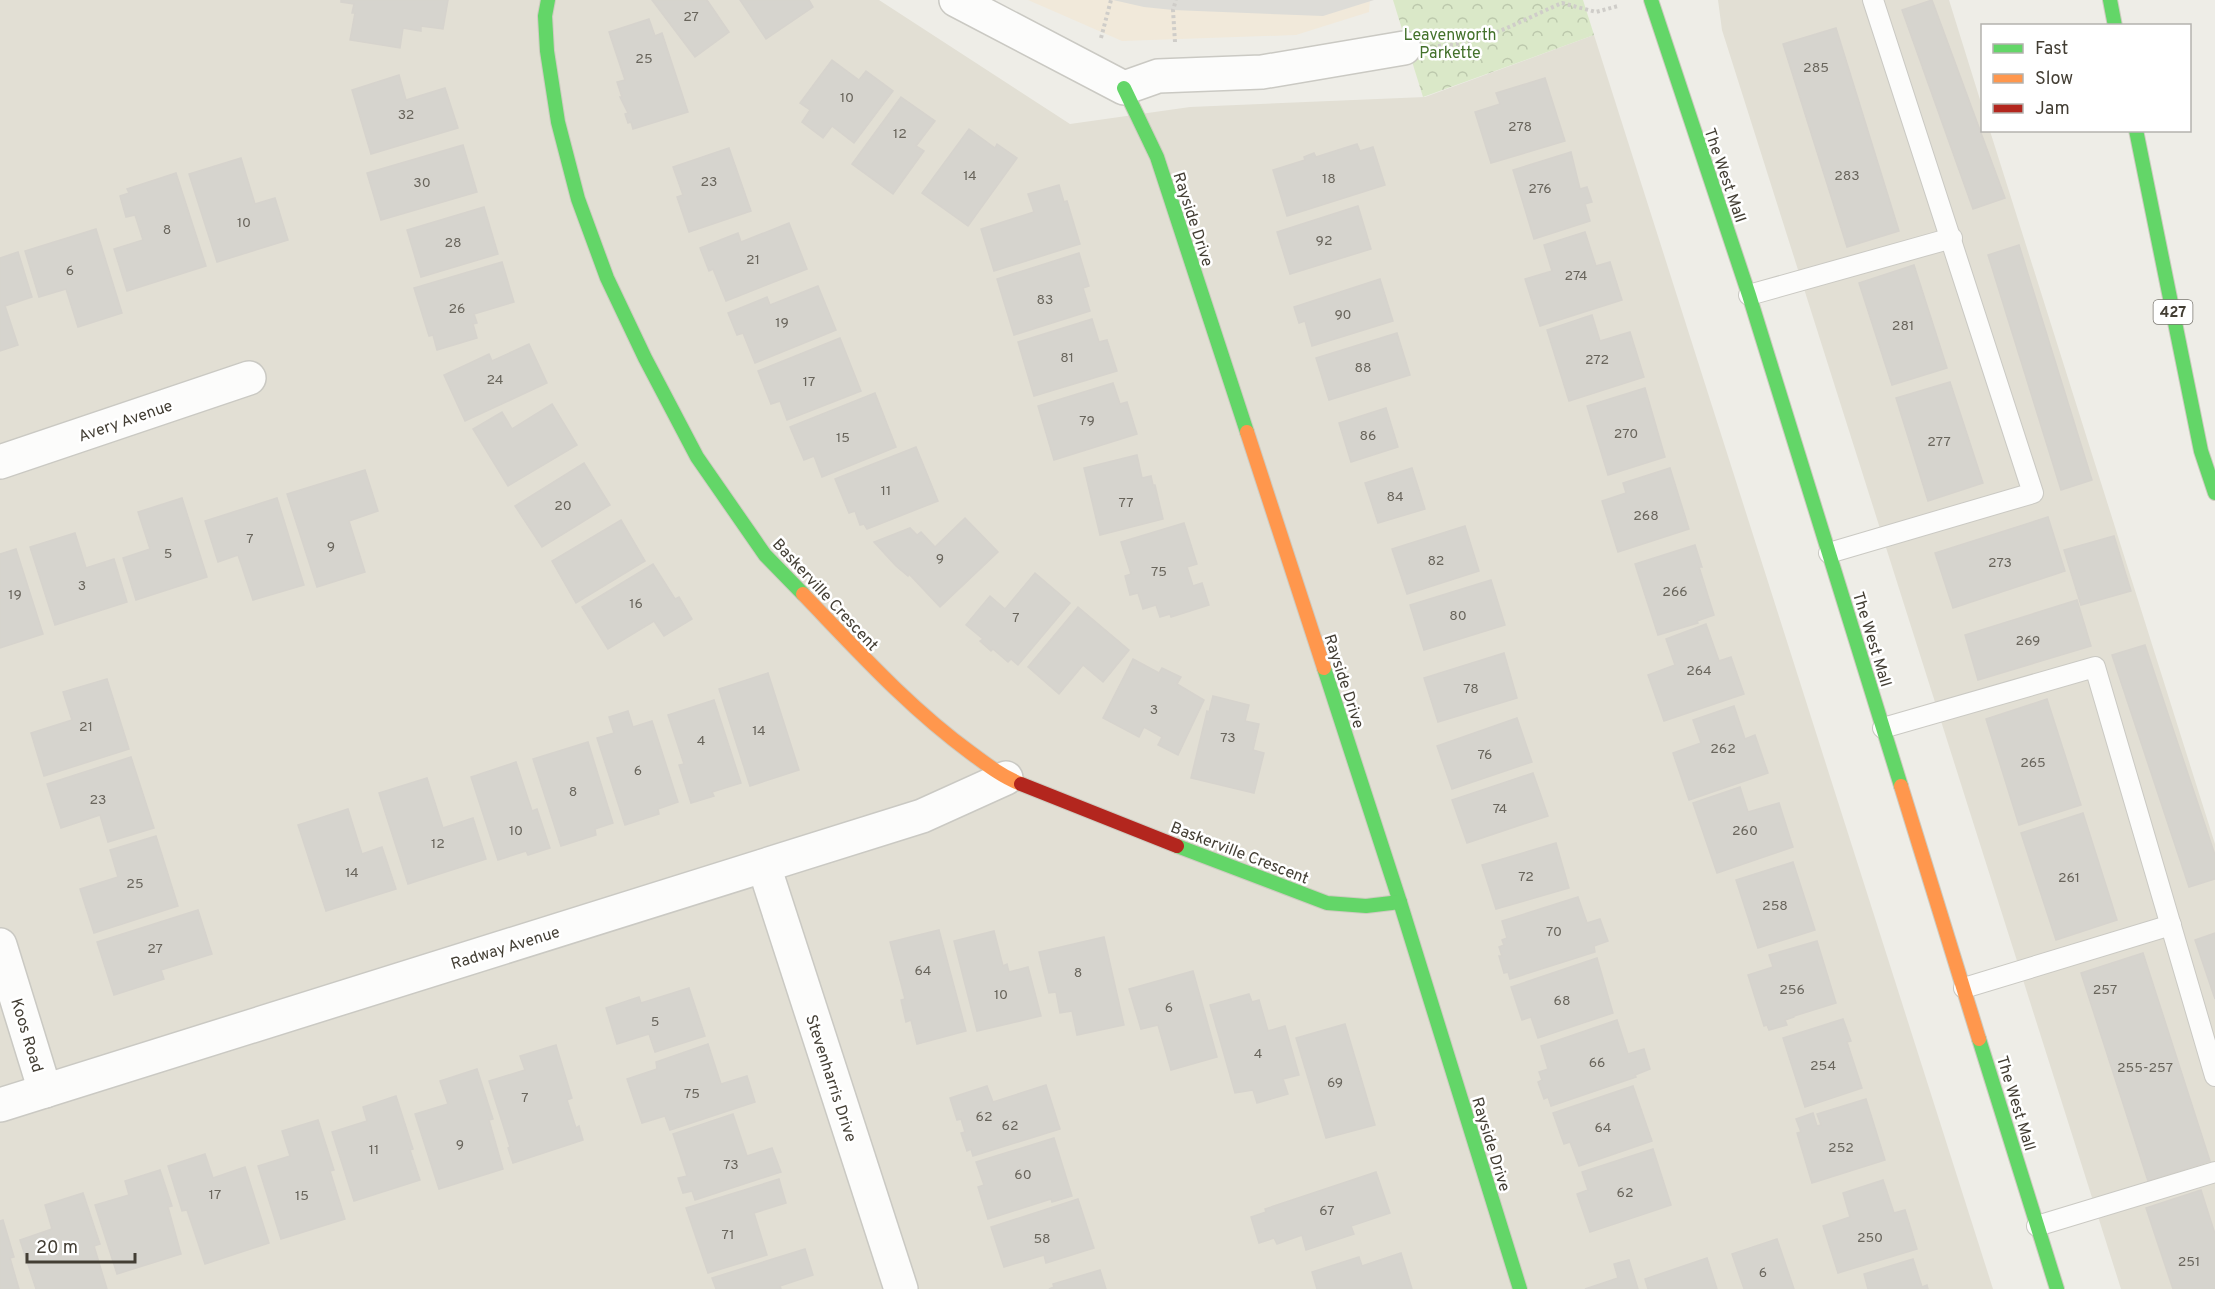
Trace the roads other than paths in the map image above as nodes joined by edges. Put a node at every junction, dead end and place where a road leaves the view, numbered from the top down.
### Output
1 (548, 0) edge
2 (956, 0) edge
3 (1651, 0) edge
4 (1874, 0) edge
5 (2110, 0) edge
6 (2115, 24) edge
7 (1404, 48) road end
8 (1124, 88) junction
9 (2136, 132) edge
10 (1952, 238) junction
11 (1749, 295) junction
12 (249, 378) dead end
13 (0, 462) edge
14 (2215, 493) edge
15 (1829, 553) junction
16 (1883, 728) junction
17 (1006, 777) junction
18 (764, 866) junction
19 (1400, 902) junction
20 (2171, 925) junction
21 (0, 945) edge
22 (1964, 988) junction
23 (2215, 1076) edge
24 (45, 1091) junction
25 (0, 1105) edge
26 (2215, 1172) edge
27 (2037, 1226) junction
28 (901, 1289) edge
29 (1520, 1289) edge
30 (2057, 1289) edge

1 - 17 main road, Baskerville Crescent
2 - 8 street
3 - 11 main road, The West Mall
4 - 10 lane
5 - 6 main road
7 - 8 street
8 - 19 main road, Rayside Drive
9 - 14 main road, 427
10 - 11 lane
10 - 15 lane
11 - 15 main road, The West Mall
12 - 13 street, Avery Avenue
15 - 16 main road, The West Mall
16 - 20 lane
16 - 22 main road, The West Mall
17 - 18 street, Radway Avenue
17 - 19 main road, Baskerville Crescent
18 - 24 street, Radway Avenue
18 - 28 street, Stevenharris Drive
19 - 29 main road, Rayside Drive
20 - 22 lane
20 - 23 lane
21 - 24 street, Koos Road
22 - 27 main road, The West Mall
24 - 25 street, Radway Avenue
26 - 27 lane
27 - 30 main road, The West Mall

